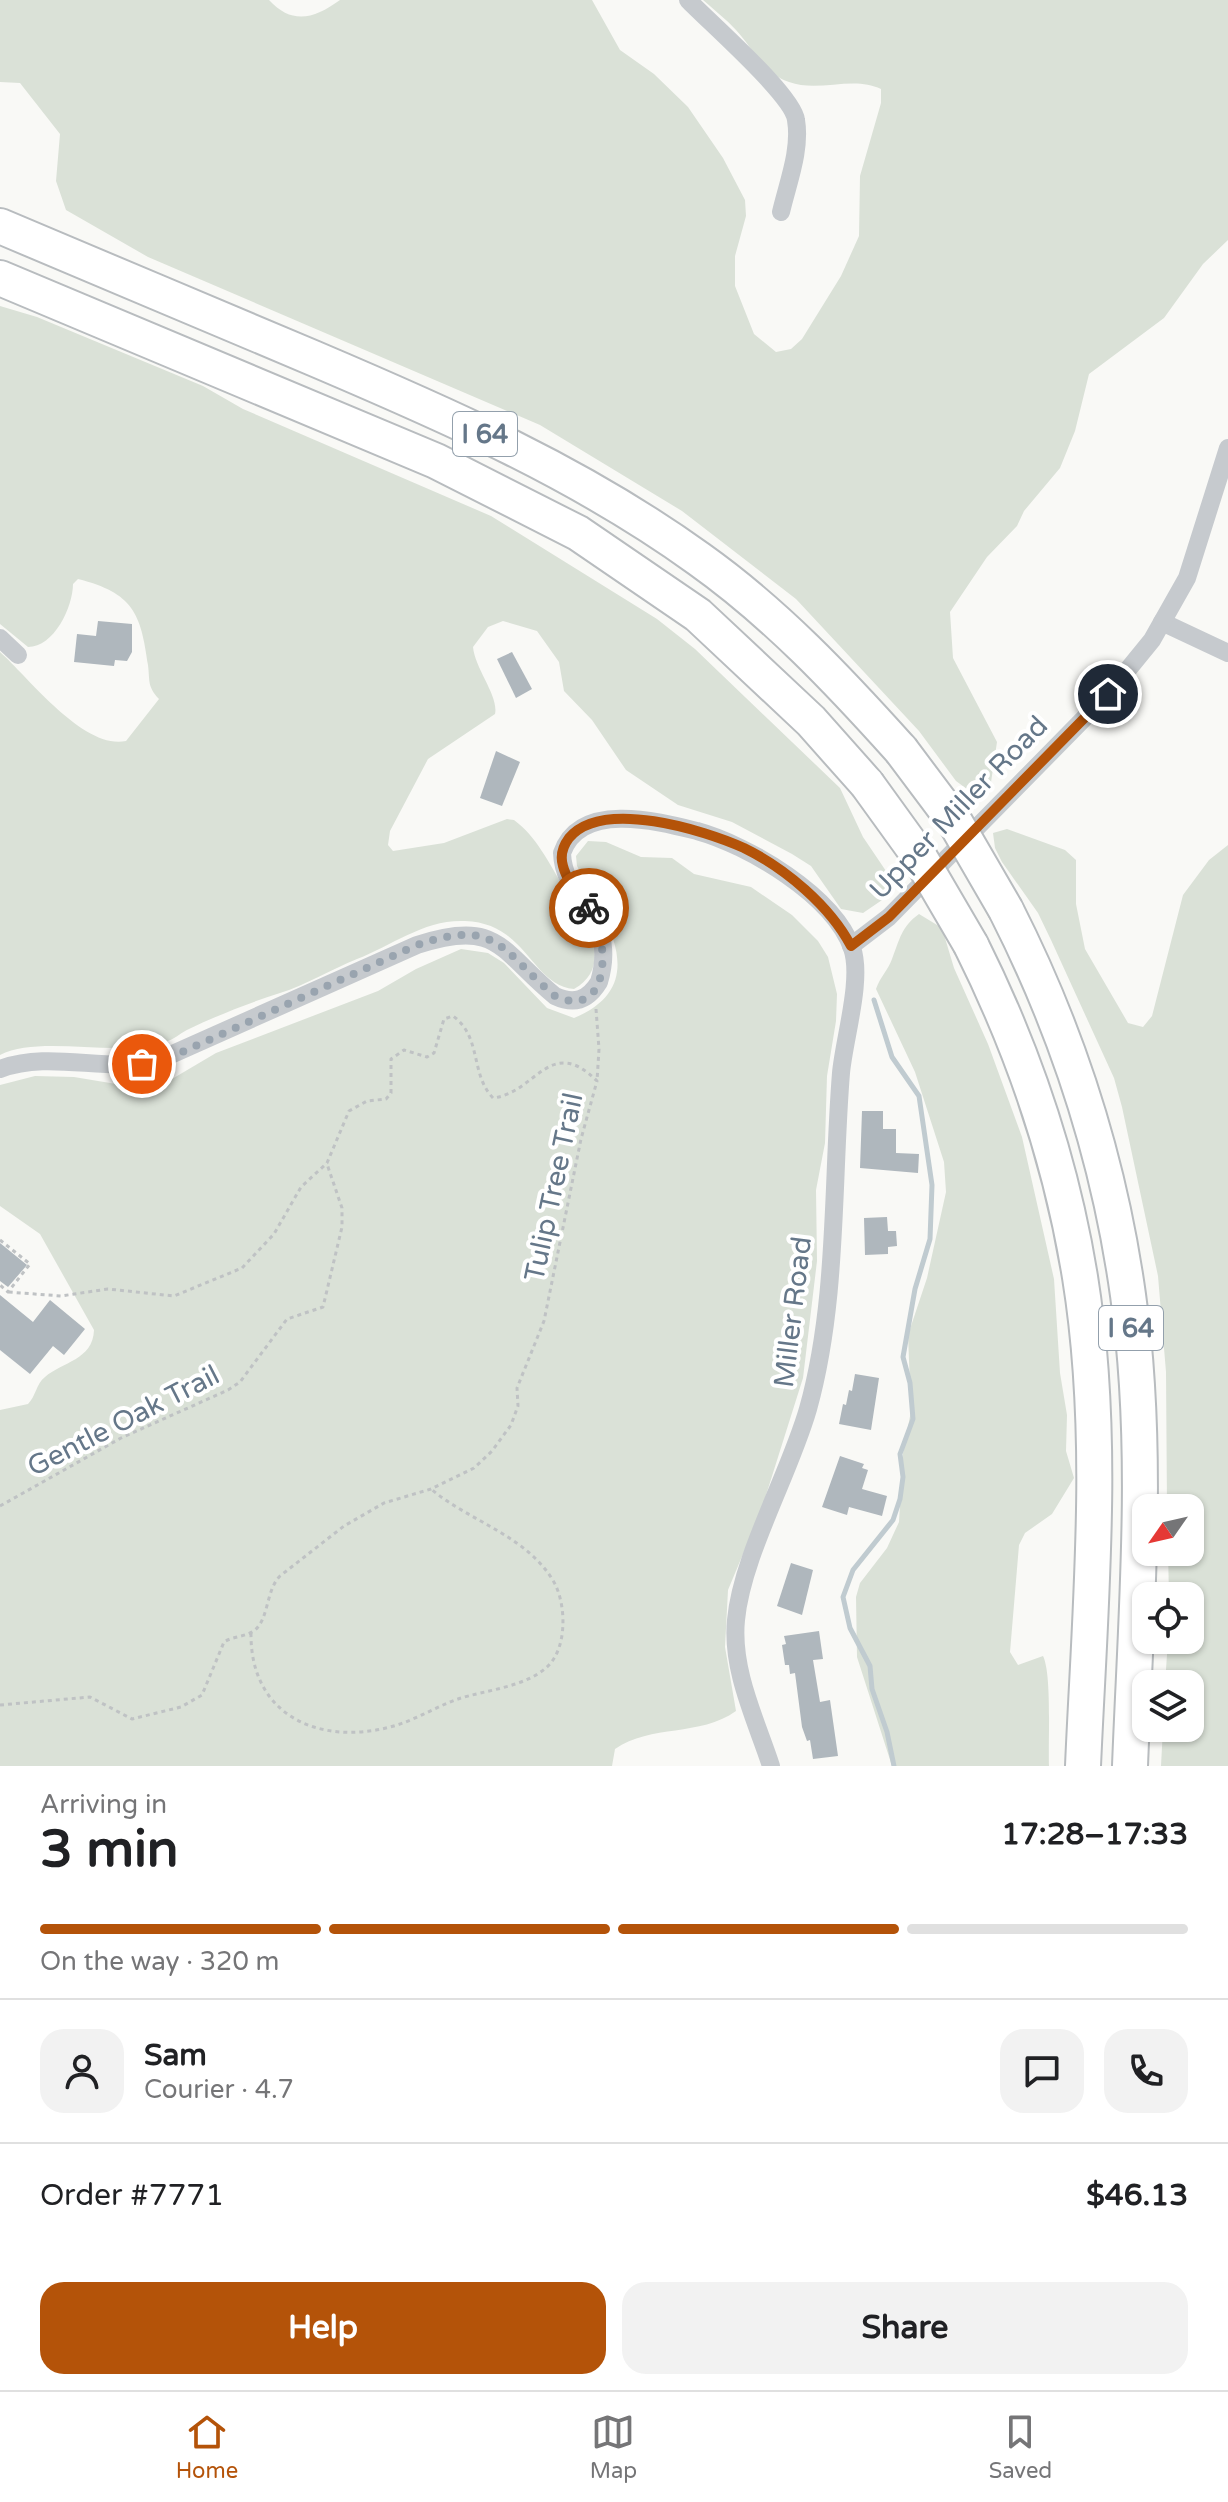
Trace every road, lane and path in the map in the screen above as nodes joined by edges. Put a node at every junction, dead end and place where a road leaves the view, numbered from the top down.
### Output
1 (688, 0) edge
2 (781, 212) dead end
3 (0, 226) edge
4 (0, 278) edge
5 (1228, 448) edge
6 (1162, 622) junction
7 (0, 638) edge
8 (1228, 653) edge
9 (18, 655) dead end
10 (851, 946) junction
11 (593, 1002) dead end
12 (0, 1069) edge
13 (597, 1081) junction
14 (327, 1163) junction
15 (0, 1240) edge
16 (0, 1285) edge
17 (8, 1292) junction
18 (431, 1489) junction
19 (0, 1506) edge
20 (251, 1633) junction
21 (0, 1705) edge
22 (771, 1766) edge
23 (1083, 1766) edge
24 (1130, 1766) edge

1 - 2 street
3 - 24 highway, I 64, bridge
4 - 23 highway, I 64, bridge
5 - 6 street, Upper Miller Road
6 - 8 street
6 - 10 street, Upper Miller Road
7 - 9 street
10 - 12 street
10 - 22 street, Miller Road
11 - 13 path
13 - 14 path, Tulip Tree Trail
13 - 18 path, Tulip Tree Trail
14 - 17 path, Tulip Tree Trail
14 - 19 path, Gentle Oak Trail
15 - 17 path
16 - 17 path
18 - 20 path, Tulip Tree Trail
18 - 20 path
20 - 21 path

